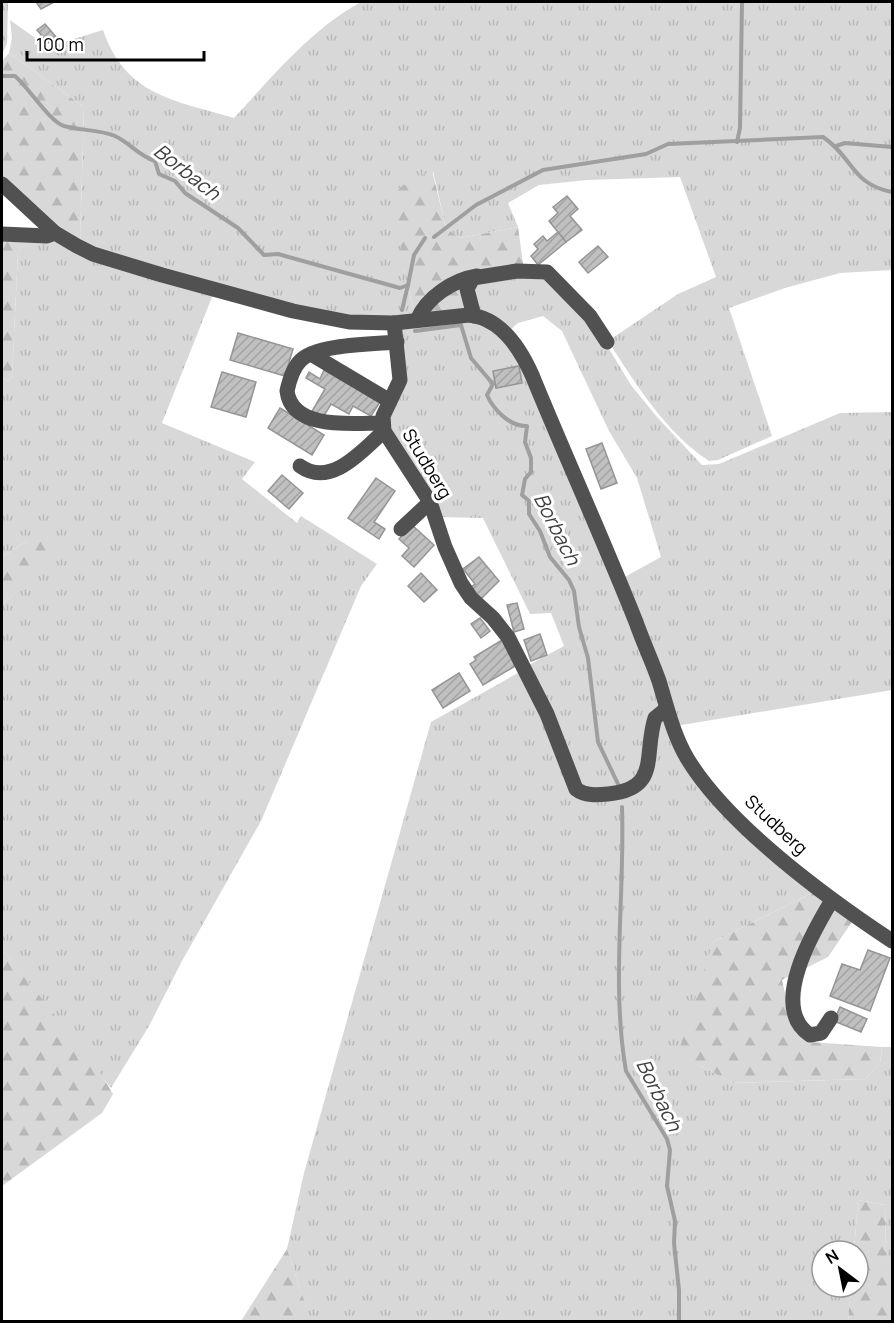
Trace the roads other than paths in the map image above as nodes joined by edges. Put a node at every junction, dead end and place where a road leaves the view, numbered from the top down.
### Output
1 (2, 184) edge
2 (56, 233) junction
3 (2, 234) edge
4 (478, 276) junction
5 (474, 316) junction
6 (417, 320) junction
7 (394, 323) junction
8 (397, 342) junction
9 (607, 342) dead end
10 (311, 354) junction
11 (390, 401) junction
12 (383, 427) junction
13 (300, 466) dead end
14 (430, 502) junction
15 (401, 529) dead end
16 (666, 709) junction
17 (832, 900) junction
18 (892, 941) edge
19 (831, 1018) dead end

1 - 2 street
2 - 3 street
2 - 7 street
4 - 5 street
4 - 6 street
4 - 9 street
5 - 6 street
5 - 16 street, Studberg
6 - 7 street
7 - 8 street, Studberg
8 - 10 street
8 - 11 street, Studberg
10 - 11 street
10 - 12 street
11 - 12 street, Studberg
12 - 13 street
12 - 14 street, Studberg
14 - 15 street
14 - 16 street, Studberg
16 - 17 street, Studberg
17 - 18 street, Studberg
17 - 19 street

